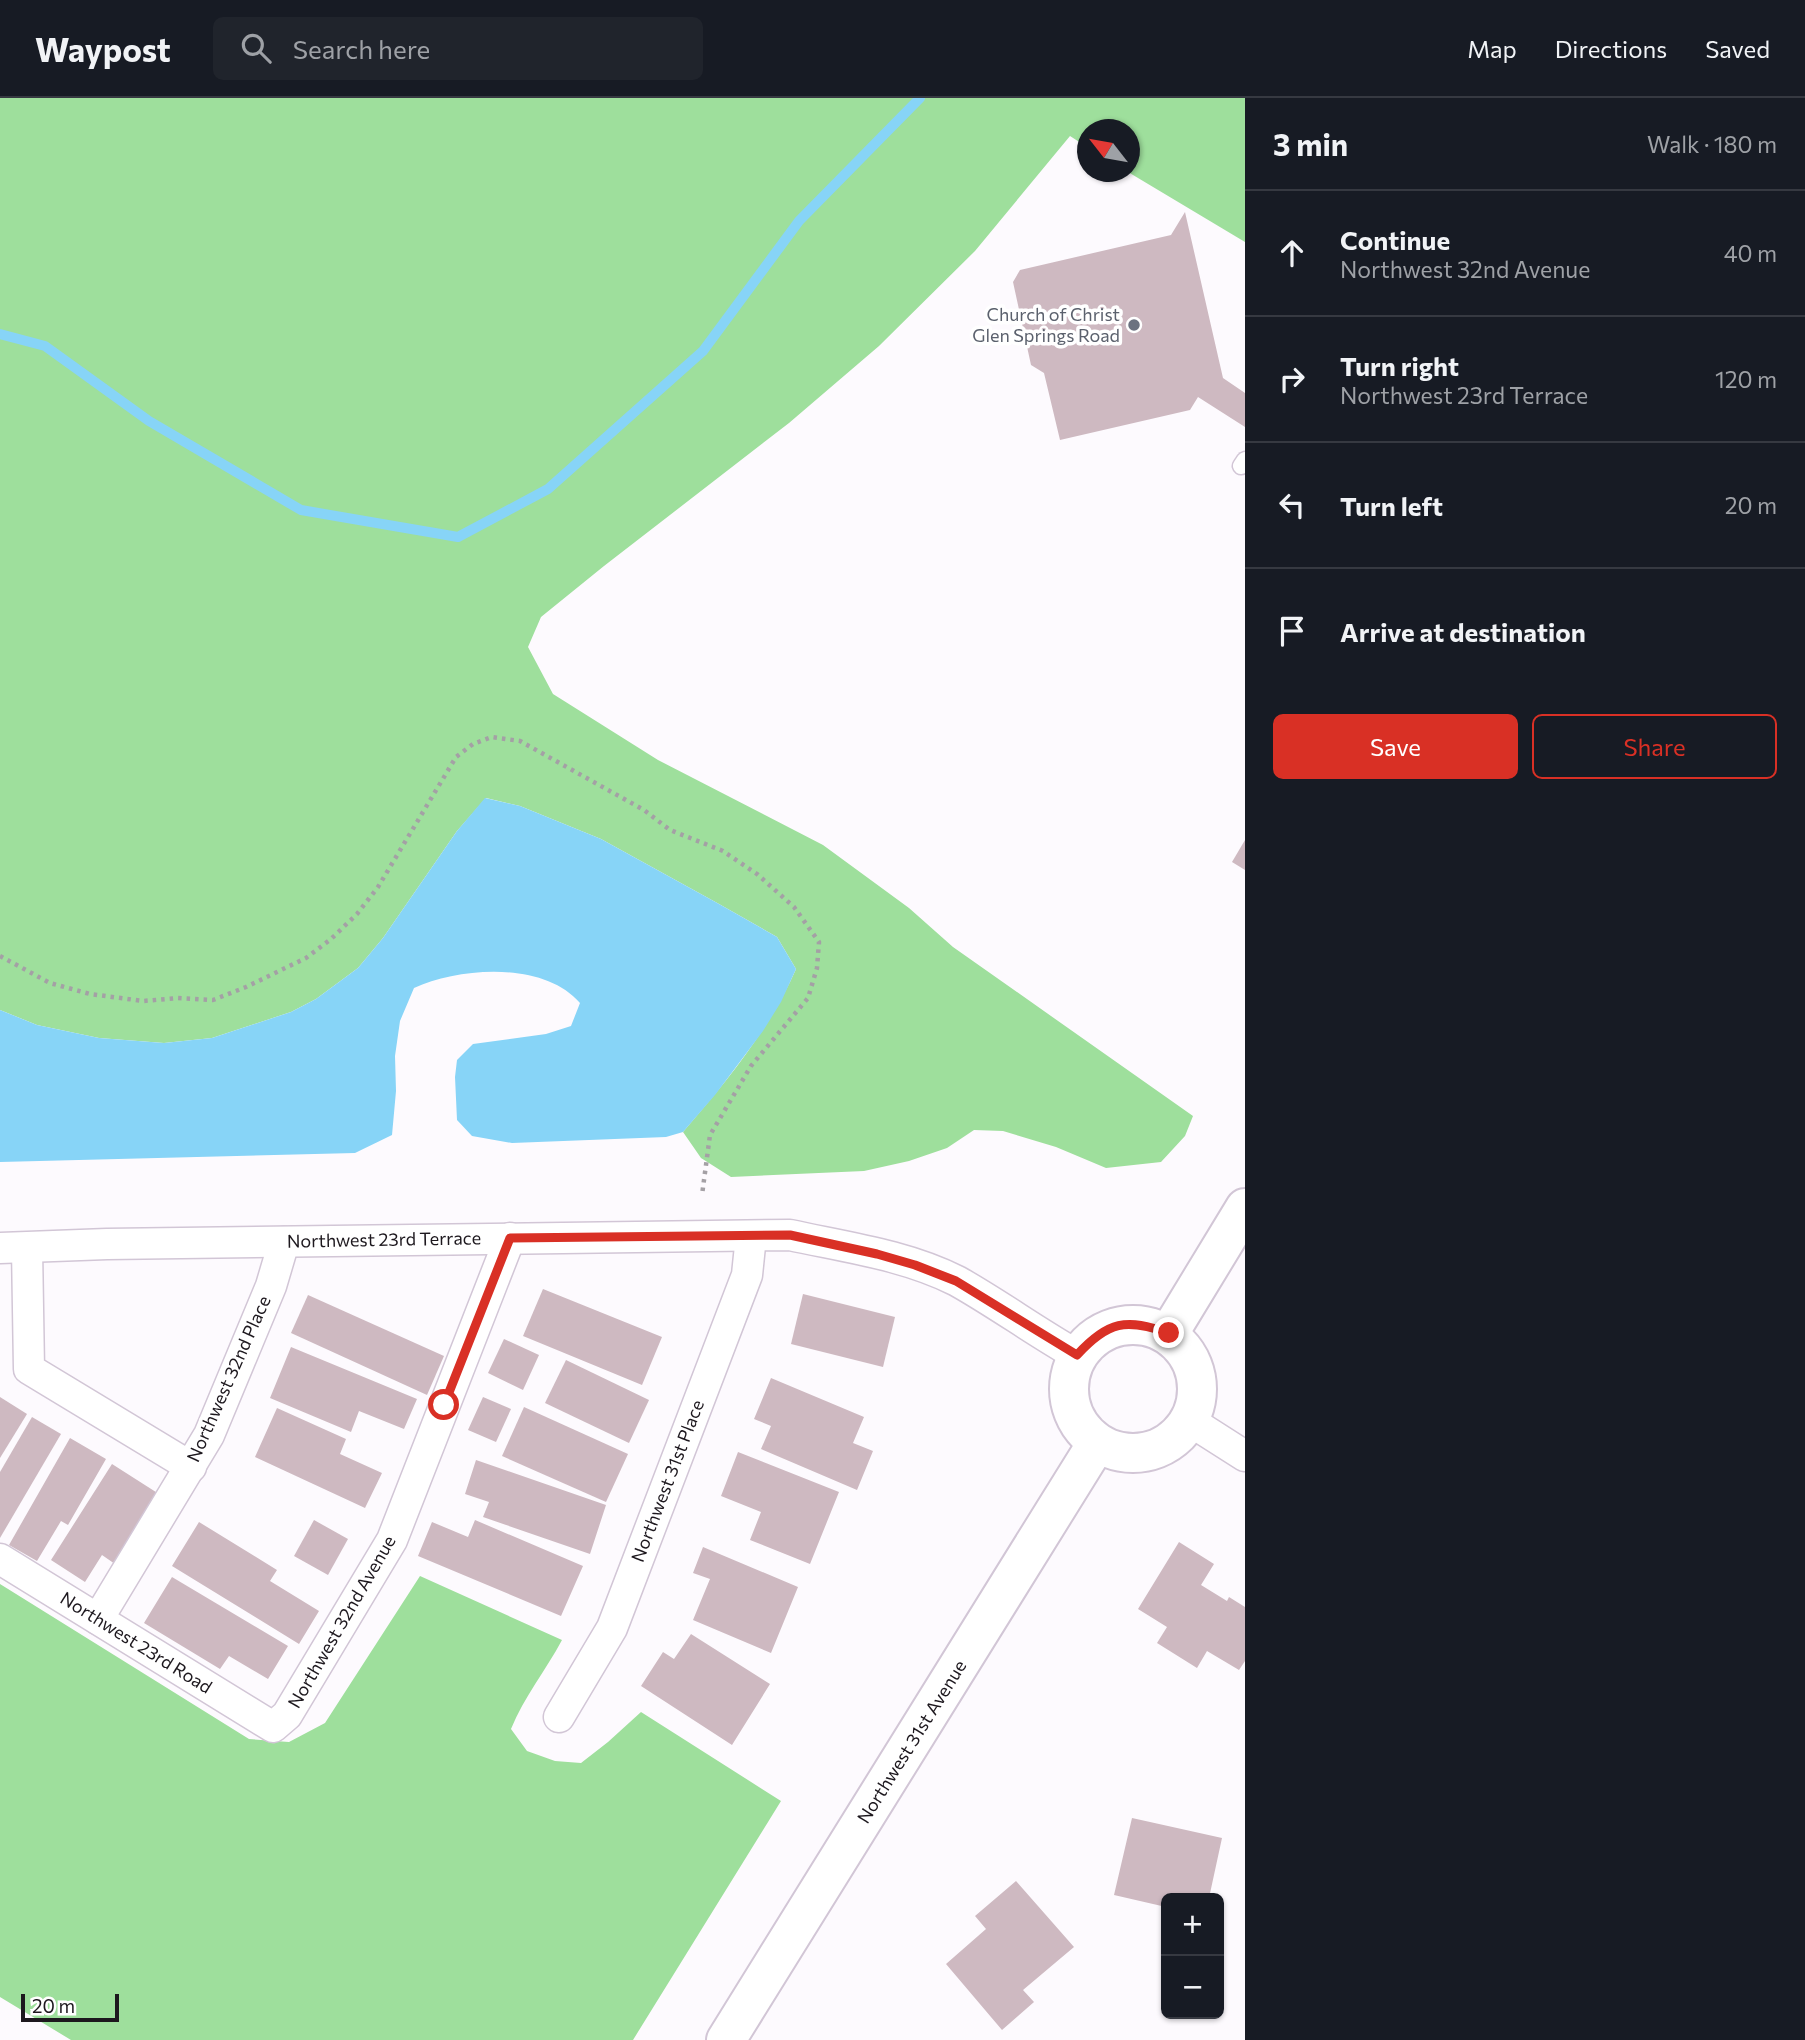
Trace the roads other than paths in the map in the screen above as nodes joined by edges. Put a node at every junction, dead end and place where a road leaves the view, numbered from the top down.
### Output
1 (1245, 1208) edge
2 (751, 1236) junction
3 (510, 1238) junction
4 (284, 1242) junction
5 (14, 1248) edge
6 (1169, 1333) junction
7 (1077, 1355) junction
8 (1190, 1420) junction
9 (1097, 1443) junction
10 (1245, 1455) edge
11 (191, 1467) junction
12 (0, 1559) edge
13 (99, 1619) junction
14 (559, 1717) dead end
15 (273, 1727) joint
16 (726, 2040) edge

1 - 6 street
2 - 3 street, Northwest 23rd Terrace
2 - 7 street, Northwest 23rd Terrace
2 - 14 street, Northwest 31st Place
3 - 4 street, Northwest 23rd Terrace
3 - 15 street, Northwest 32nd Avenue
4 - 5 street, Northwest 23rd Terrace
4 - 11 street, Northwest 32nd Place
5 - 11 street
6 - 7 street
6 - 8 street
7 - 9 street
8 - 9 street
8 - 10 street
9 - 16 street, Northwest 31st Avenue
11 - 13 street, Northwest 32nd Place
12 - 13 street, Northwest 23rd Road
13 - 15 street, Northwest 23rd Road

